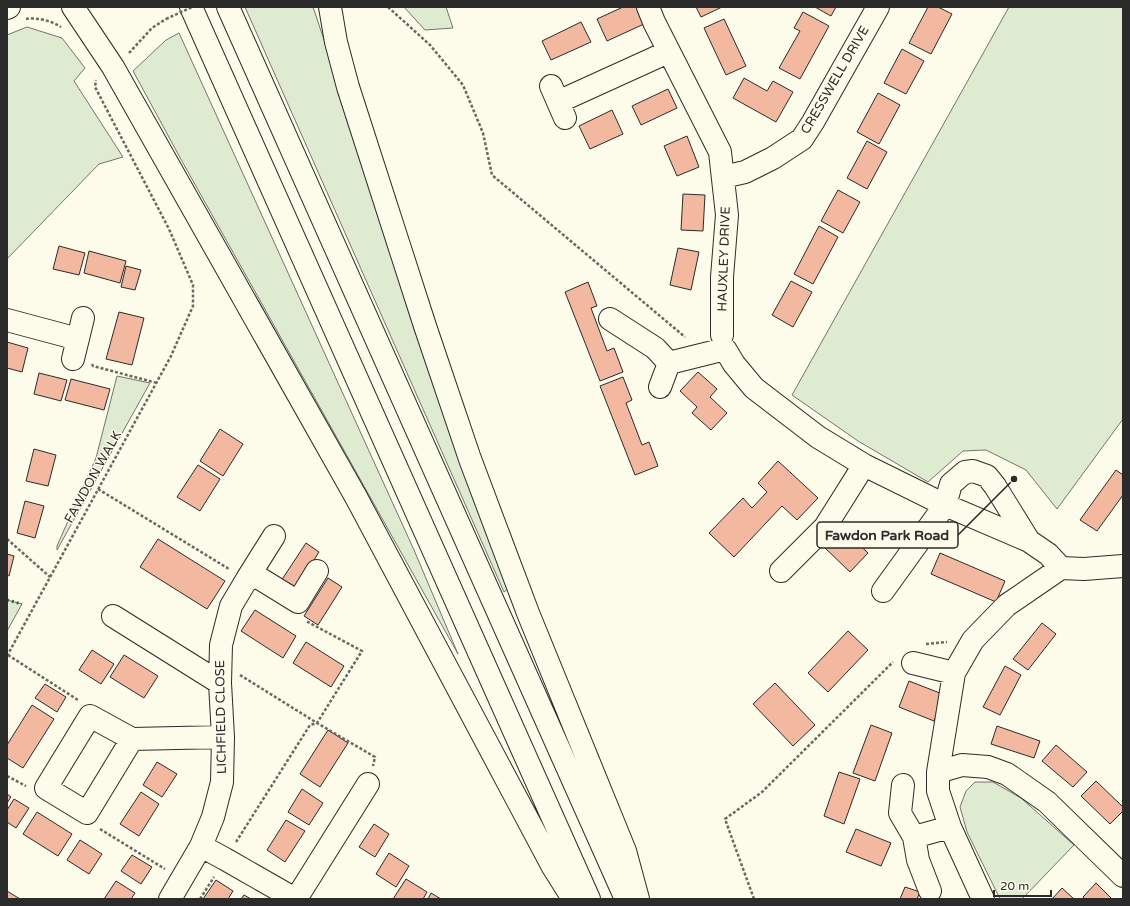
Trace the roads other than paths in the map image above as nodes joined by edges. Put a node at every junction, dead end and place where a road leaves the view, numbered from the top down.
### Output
1 (73, 7) edge
2 (192, 7) edge
3 (228, 7) edge
4 (330, 7) edge
5 (648, 7) edge
6 (878, 7) edge
7 (668, 52) junction
8 (558, 102) dead end
9 (723, 177) junction
10 (610, 319) dead end
11 (7, 320) edge
12 (78, 339) road end
13 (717, 346) junction
14 (670, 364) junction
15 (660, 387) dead end
16 (864, 465) junction
17 (945, 505) junction
18 (274, 536) dead end
19 (1029, 541) junction
20 (1123, 566) edge
21 (1061, 568) junction
22 (781, 570) dead end
23 (317, 571) dead end
24 (249, 576) junction
25 (883, 591) dead end
26 (114, 616) dead end
27 (909, 656) road end
28 (220, 672) junction
29 (954, 673) junction
30 (223, 737) junction
31 (132, 739) junction
32 (938, 772) junction
33 (368, 784) road end
34 (903, 785) dead end
35 (950, 827) junction
36 (914, 837) junction
37 (201, 846) junction
38 (1123, 876) edge
39 (930, 890) dead end
40 (170, 899) edge
41 (296, 899) edge
42 (573, 899) edge
43 (589, 899) edge
44 (626, 899) edge
45 (638, 899) edge
46 (983, 899) edge

1 - 42 main road
2 - 43 main road
3 - 44 main road
4 - 45 main road
5 - 7 main road, HAUXLEY DRIVE
6 - 9 main road, CRESSWELL DRIVE
7 - 8 main road
7 - 9 main road, HAUXLEY DRIVE
9 - 13 main road, HAUXLEY DRIVE
10 - 14 main road
11 - 12 main road
13 - 14 main road
13 - 16 main road
14 - 15 main road
16 - 17 main road
16 - 22 main road
17 - 19 main road
17 - 19 main road
17 - 25 main road
18 - 24 main road, LICHFIELD CLOSE
19 - 21 main road
20 - 21 main road
21 - 29 main road
23 - 24 main road
24 - 28 main road, LICHFIELD CLOSE
26 - 28 main road
27 - 29 main road
28 - 30 main road, LICHFIELD CLOSE
29 - 32 main road
30 - 31 main road
30 - 37 main road, LICHFIELD CLOSE
31 - 31 main road
32 - 35 main road
32 - 38 main road
33 - 41 main road
34 - 36 main road
35 - 36 main road
35 - 46 main road
36 - 39 main road
37 - 40 main road, LICHFIELD CLOSE
37 - 41 main road

